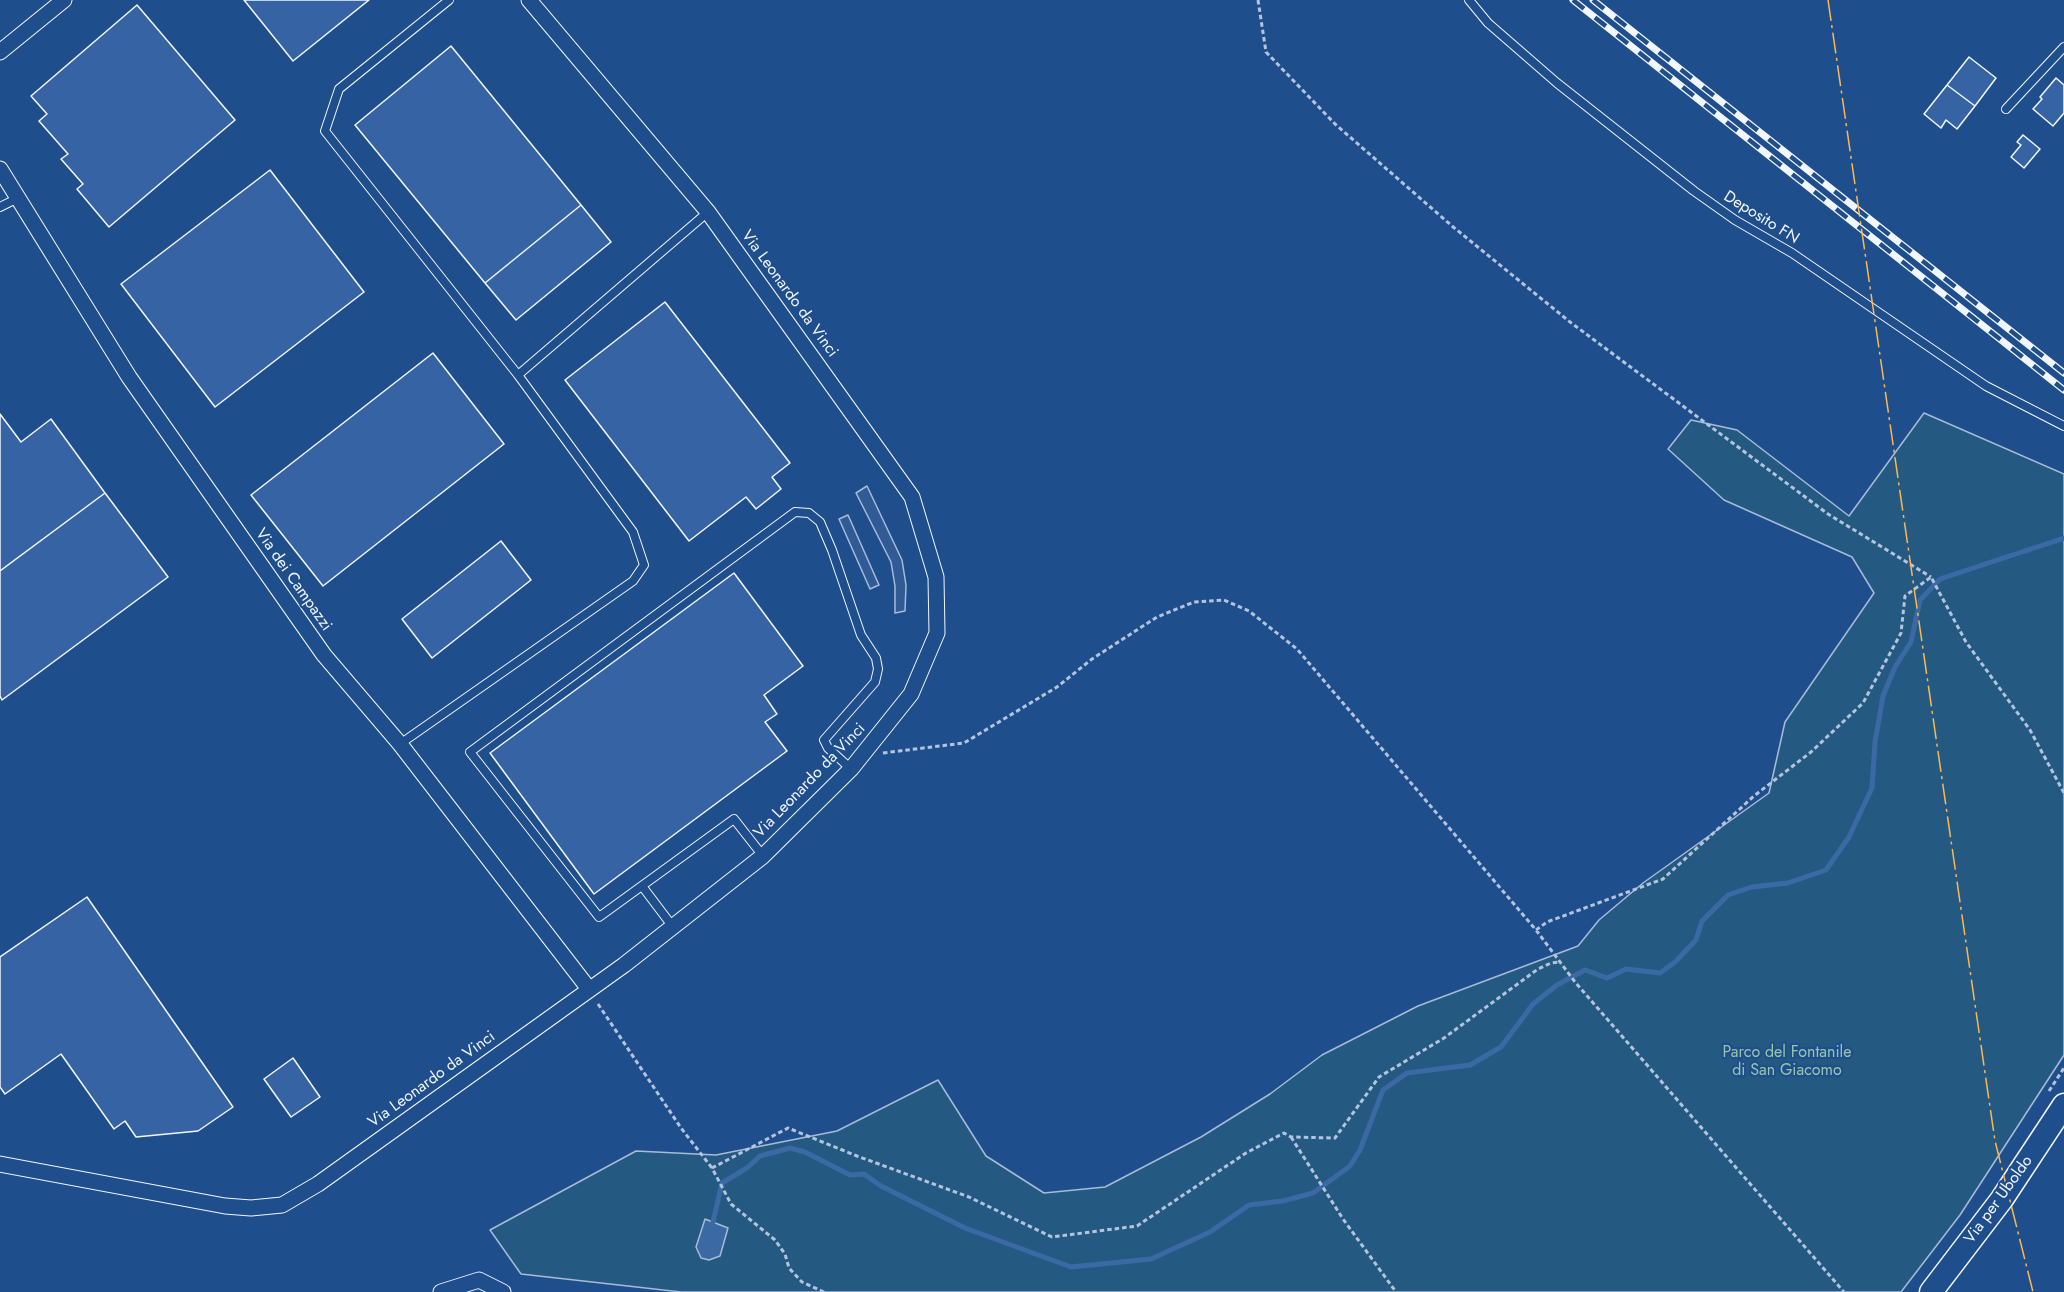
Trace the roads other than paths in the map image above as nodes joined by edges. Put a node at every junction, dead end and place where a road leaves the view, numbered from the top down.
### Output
1 (64, 0) edge
2 (449, 0) edge
3 (529, 0) edge
4 (1469, 0) edge
5 (2064, 47) edge
6 (0, 52) edge
7 (2006, 110) dead end
8 (0, 169) edge
9 (18, 198) junction
10 (0, 207) edge
11 (708, 212) junction
12 (518, 375) junction
13 (2064, 426) edge
14 (400, 744) junction
15 (851, 769) junction
16 (763, 856) junction
17 (642, 886) junction
18 (673, 927) junction
19 (589, 989) junction
20 (2056, 1099) edge
21 (0, 1164) edge
22 (441, 1292) edge
23 (503, 1292) edge
24 (1931, 1292) edge

1 - 6 street
2 - 12 lane
3 - 11 street, Via Leonardo da Vinci
4 - 13 lane, Deposito FN
5 - 7 lane
8 - 9 street, Via dei Campazzi
9 - 10 lane
9 - 14 street, Via dei Campazzi
11 - 12 lane
11 - 15 street, Via Leonardo da Vinci
12 - 14 lane
14 - 19 street, Via dei Campazzi
15 - 16 street, Via Leonardo da Vinci
15 - 17 lane
16 - 17 lane
16 - 18 street, Via Leonardo da Vinci
17 - 18 lane
18 - 19 street, Via Leonardo da Vinci
19 - 21 street, Via Leonardo da Vinci
20 - 24 street, Via per Uboldo
22 - 23 street

